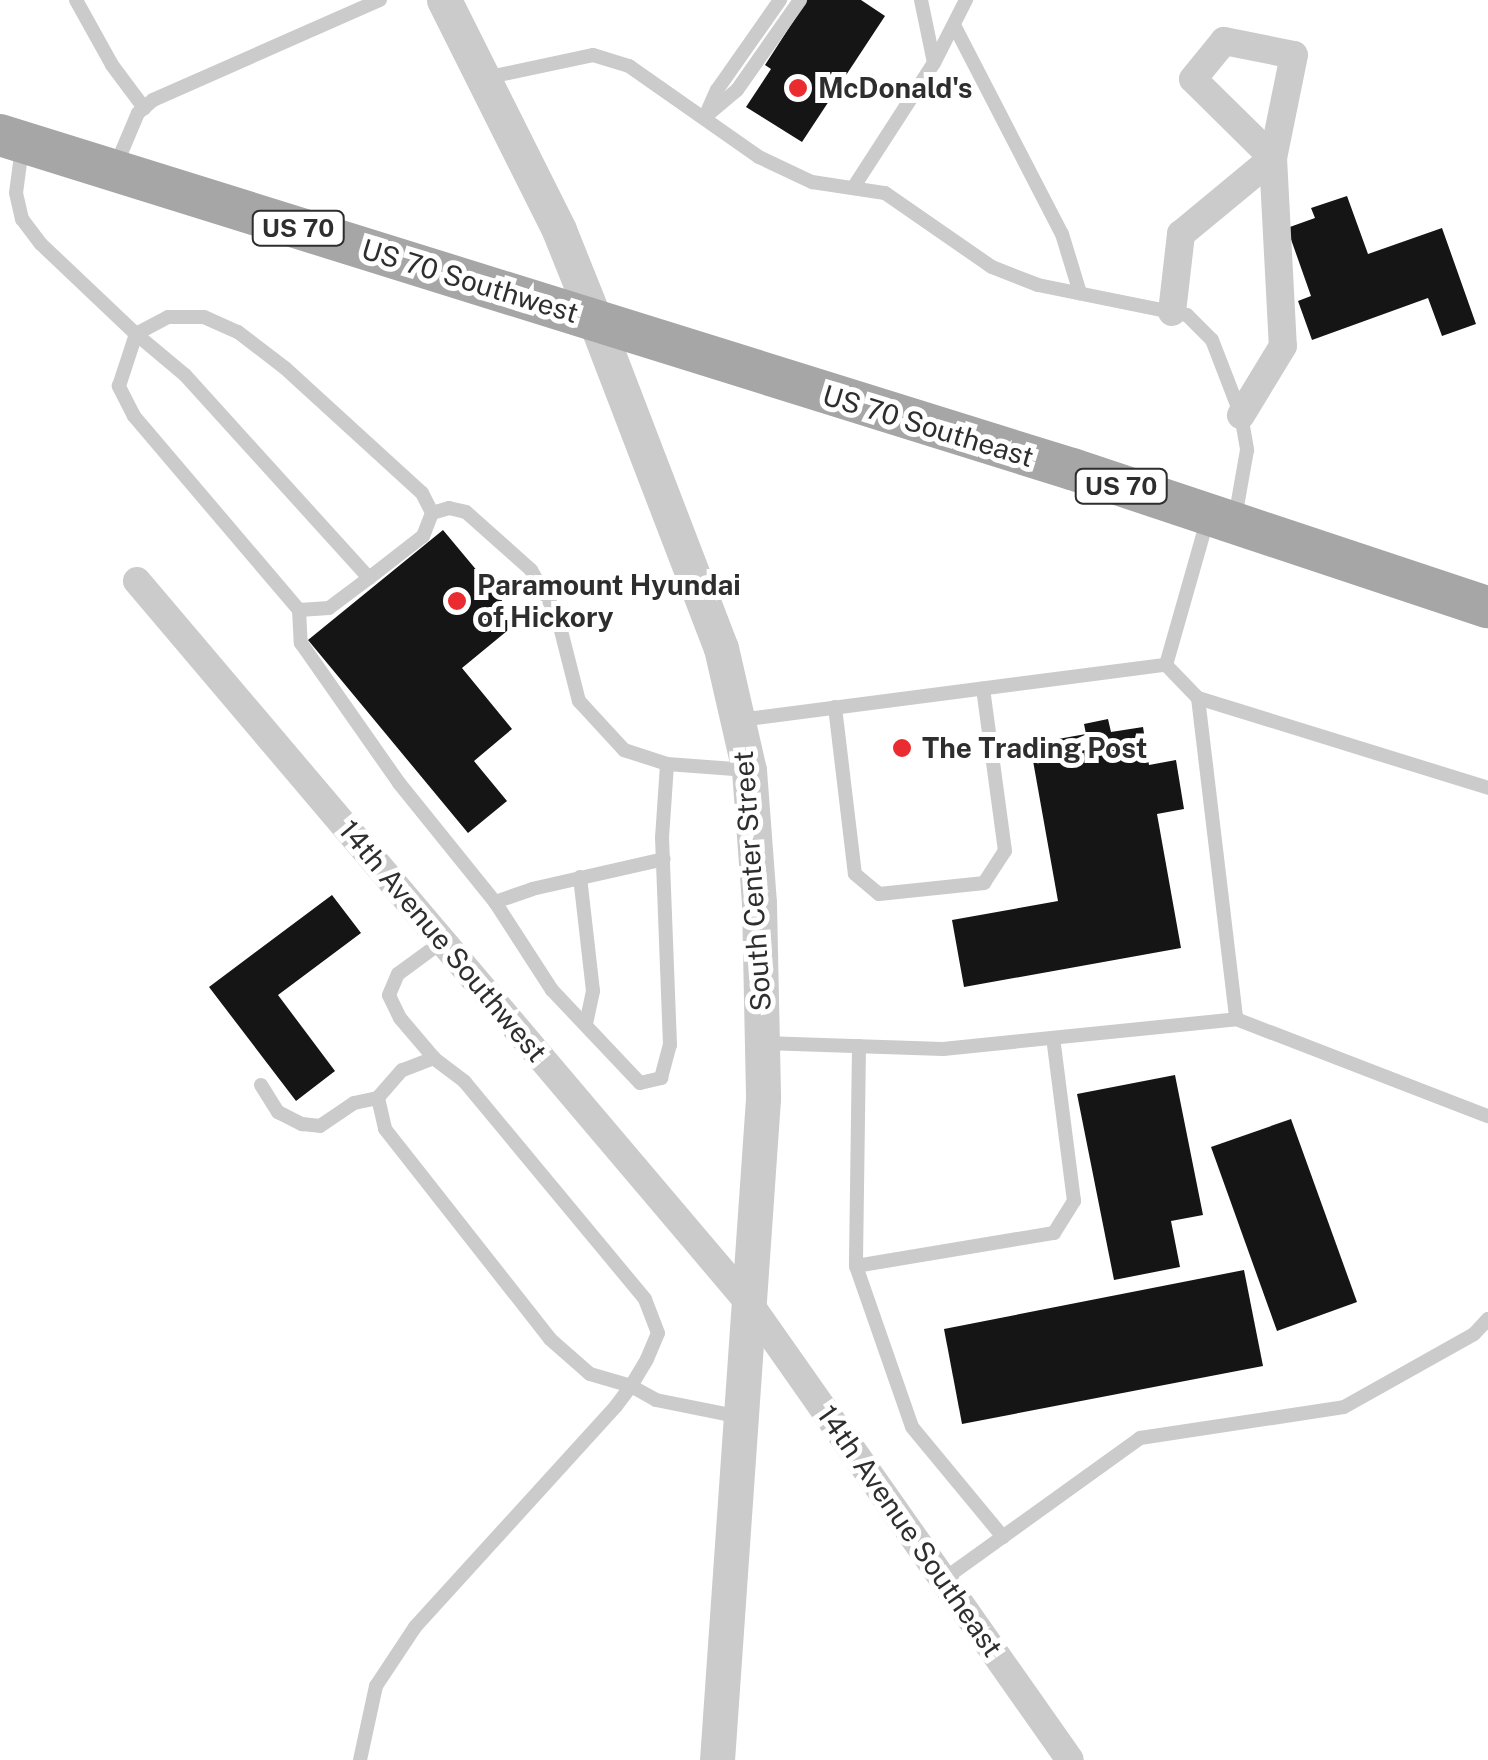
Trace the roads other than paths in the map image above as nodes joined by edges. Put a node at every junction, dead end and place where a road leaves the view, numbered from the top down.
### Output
1 (76, 0) edge
2 (444, 0) edge
3 (780, 0) edge
4 (800, 0) edge
5 (921, 0) edge
6 (966, 0) edge
7 (371, 2) edge
8 (954, 27) junction
9 (934, 64) junction
10 (485, 78) junction
11 (144, 108) junction
12 (705, 117) junction
13 (12, 139) edge
14 (114, 170) junction
15 (853, 188) junction
16 (1080, 292) junction
17 (1172, 312) junction
18 (595, 320) junction
19 (136, 334) junction
20 (1241, 415) junction
21 (432, 513) junction
22 (1221, 519) junction
23 (369, 578) junction
24 (137, 581) dead end
25 (1488, 608) edge
26 (299, 610) junction
27 (1166, 665) junction
28 (984, 688) junction
29 (1198, 698) junction
30 (835, 707) junction
31 (739, 720) junction
32 (667, 764) junction
33 (748, 770) junction
34 (1488, 788) edge
35 (664, 859) junction
36 (580, 877) junction
37 (495, 902) junction
38 (443, 941) junction
39 (1236, 1019) junction
40 (586, 1026) junction
41 (1053, 1038) junction
42 (763, 1043) junction
43 (859, 1046) junction
44 (434, 1058) junction
45 (260, 1085) dead end
46 (378, 1098) junction
47 (1488, 1116) edge
48 (856, 1266) junction
49 (749, 1303) junction
50 (1488, 1319) edge
51 (631, 1386) junction
52 (741, 1417) junction
53 (1003, 1537) junction
54 (944, 1579) junction
55 (360, 1760) edge
56 (717, 1760) edge
57 (1070, 1760) edge

1 - 11 lane
2 - 10 street, South Center Street
3 - 12 lane
4 - 12 lane
5 - 9 lane
6 - 8 lane
7 - 11 lane
8 - 9 lane
8 - 16 lane
9 - 15 lane
10 - 12 lane
10 - 18 street, South Center Street
11 - 14 lane
12 - 15 lane
13 - 14 main road, US 70 Southwest / US 70
13 - 19 lane
14 - 18 main road, US 70 Southwest / US 70
15 - 16 lane
16 - 17 lane
17 - 20 lane
17 - 20 street
18 - 22 main road, US 70 Southeast / US 70
18 - 31 street, South Center Street
19 - 21 lane
19 - 23 lane
19 - 26 lane
20 - 22 lane
21 - 23 lane
21 - 32 lane
22 - 25 main road, US 70 Southeast / US 70
22 - 27 lane
23 - 26 lane
24 - 38 street, 14th Avenue Southwest
26 - 37 lane
27 - 28 lane
27 - 29 lane
28 - 30 lane
28 - 30 lane
29 - 34 lane
29 - 39 lane
30 - 31 lane
31 - 33 street, South Center Street
32 - 33 lane
32 - 35 lane
33 - 42 street, South Center Street
35 - 36 lane
35 - 40 lane
36 - 37 lane
36 - 40 lane
37 - 40 lane
38 - 44 lane
38 - 49 street, 14th Avenue Southwest
39 - 41 lane
39 - 47 lane
41 - 43 lane
41 - 48 lane
42 - 43 lane
42 - 49 street, South Center Street
43 - 48 lane
44 - 46 lane
44 - 51 lane
45 - 46 lane
46 - 51 lane
48 - 53 lane
49 - 52 street, South Center Street
49 - 54 street, 14th Avenue Southeast
50 - 53 lane
51 - 52 lane
51 - 55 lane
52 - 56 street, South Center Street
53 - 54 lane
54 - 57 street, 14th Avenue Southeast

